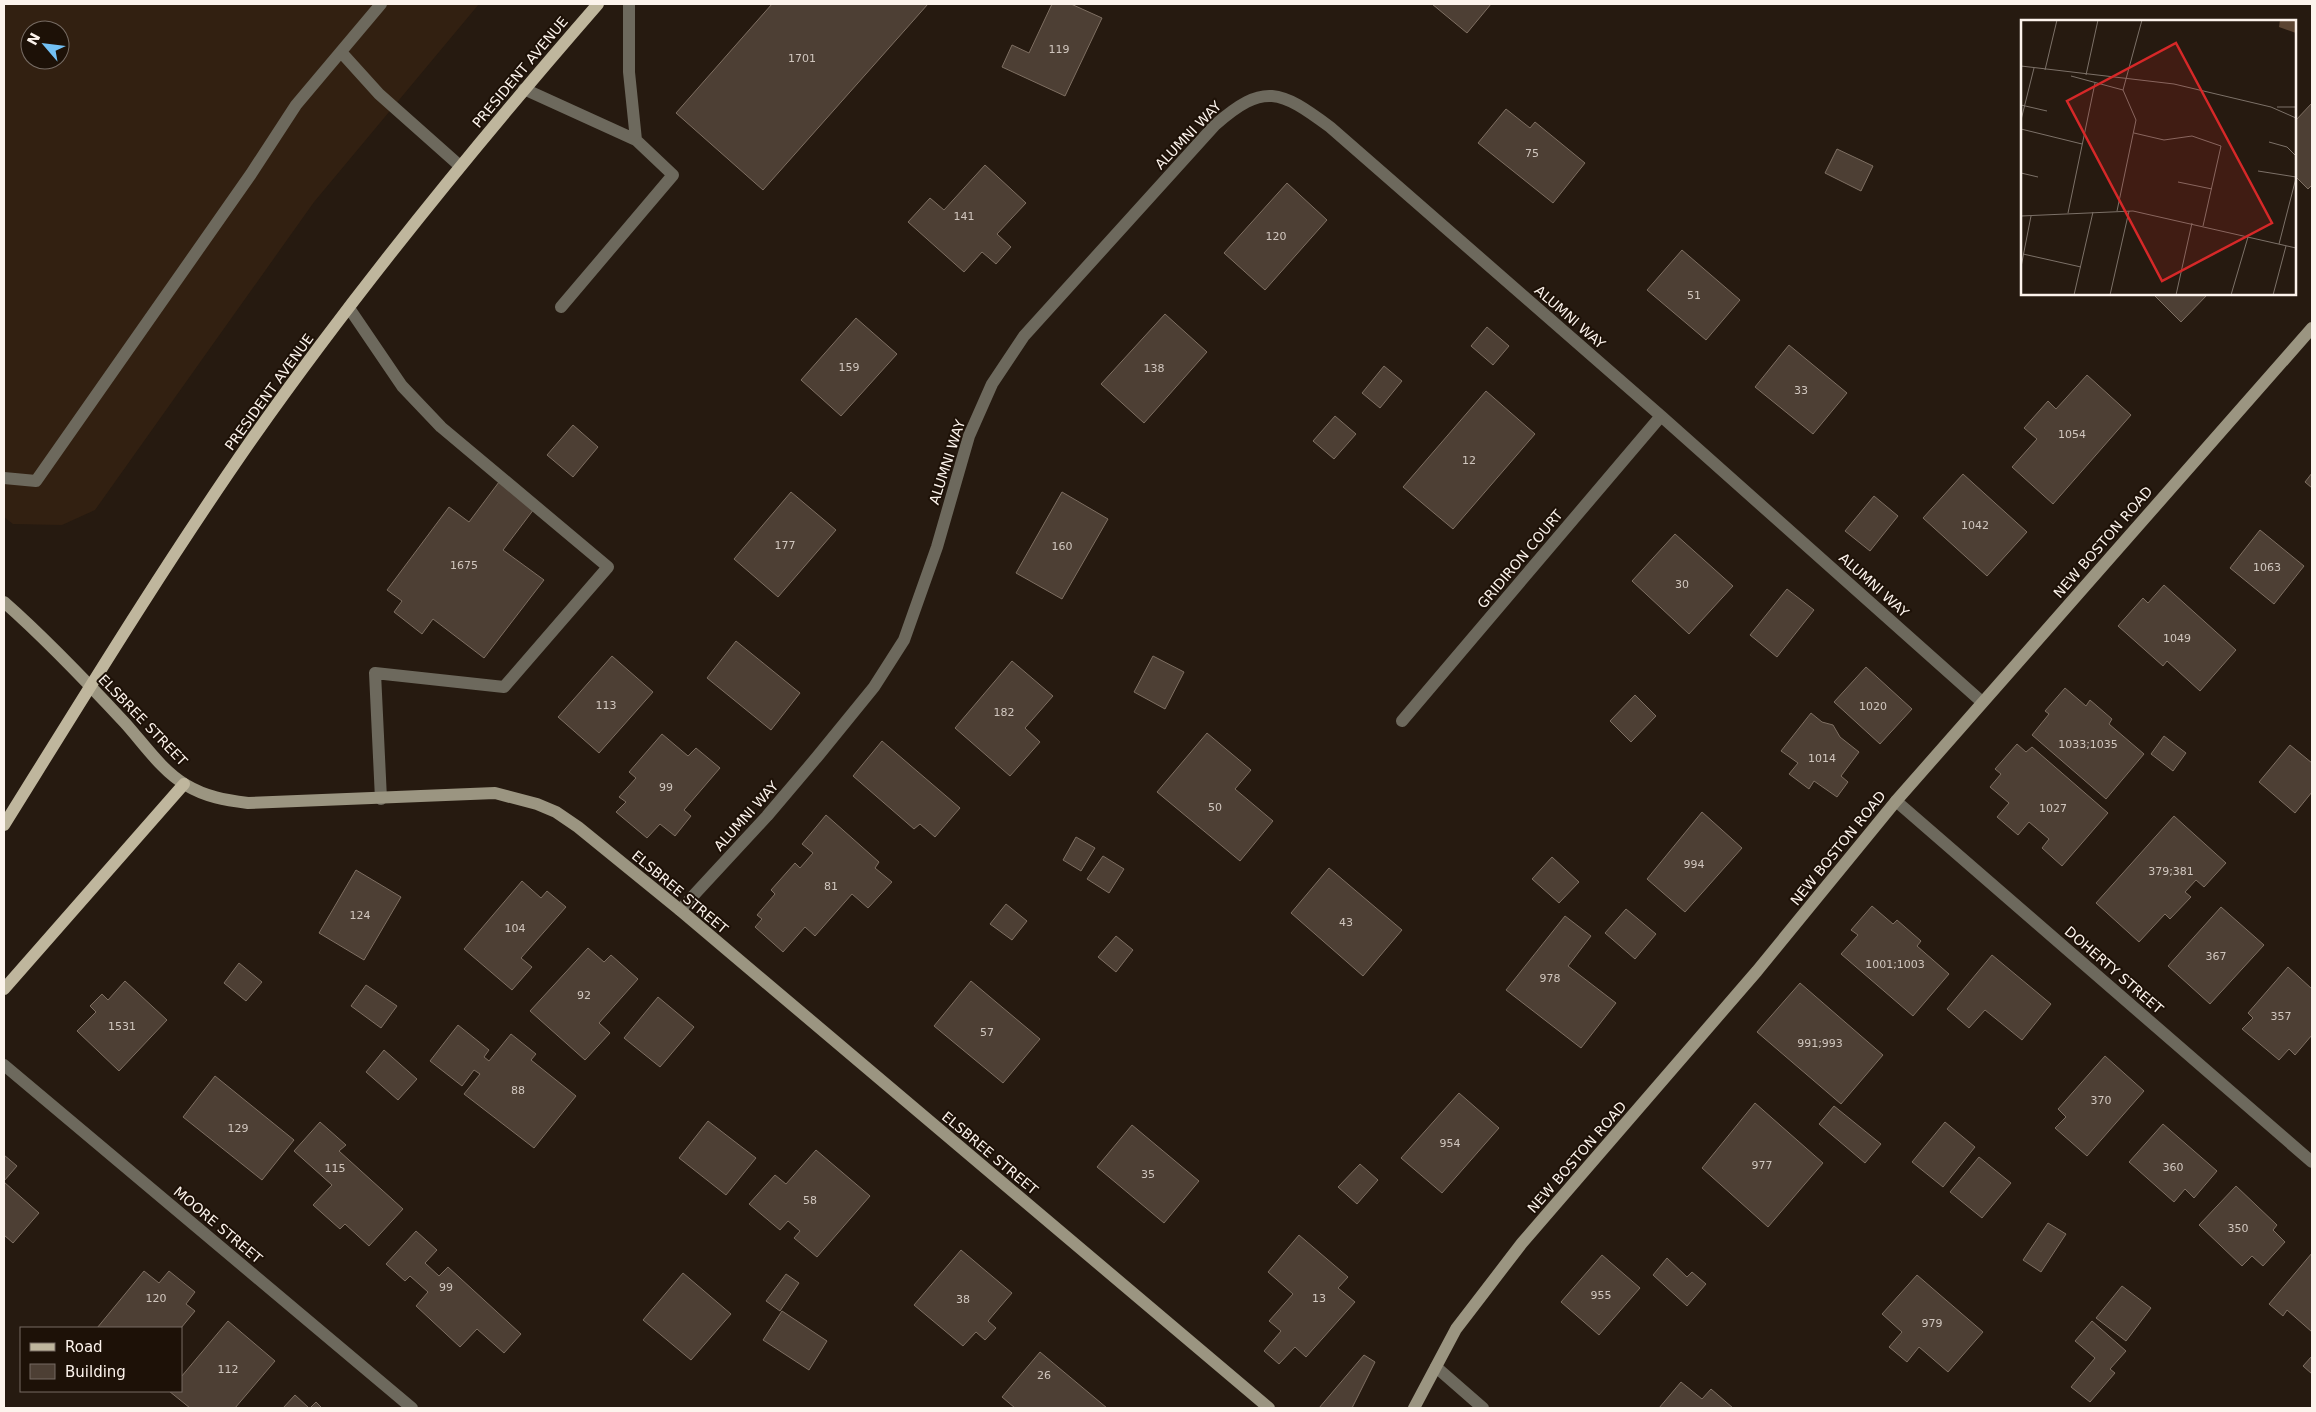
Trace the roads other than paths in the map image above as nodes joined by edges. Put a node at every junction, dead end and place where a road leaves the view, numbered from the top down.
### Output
1 (381, 4) edge
2 (598, 4) edge
3 (629, 4) edge
4 (341, 52) junction
5 (524, 89) junction
6 (636, 140) junction
7 (460, 166) junction
8 (562, 307) dead end
9 (349, 308) junction
10 (2312, 328) edge
11 (1661, 416) junction
12 (4, 478) edge
13 (4, 602) edge
14 (91, 687) junction
15 (1982, 702) junction
16 (1402, 721) dead end
17 (184, 784) junction
18 (381, 799) junction
19 (1896, 801) junction
20 (4, 825) edge
21 (680, 910) junction
22 (4, 988) edge
23 (4, 1064) edge
24 (2312, 1162) edge
25 (1436, 1367) junction
26 (412, 1408) edge
27 (1269, 1408) edge
28 (1414, 1408) edge
29 (1484, 1408) edge

1 - 4 street
2 - 5 main road, PRESIDENT AVENUE
3 - 6 street
4 - 7 street
4 - 12 street
5 - 6 street
5 - 7 main road, PRESIDENT AVENUE
6 - 8 street
7 - 9 main road, PRESIDENT AVENUE
9 - 14 main road, PRESIDENT AVENUE
9 - 18 street
10 - 15 street, NEW BOSTON ROAD
11 - 15 street, ALUMNI WAY
11 - 16 street, GRIDIRON COURT
11 - 21 street, ALUMNI WAY
13 - 14 street, ELSBREE STREET
14 - 17 street, ELSBREE STREET
14 - 20 main road, PRESIDENT AVENUE
15 - 19 street, NEW BOSTON ROAD
17 - 18 street, ELSBREE STREET
17 - 22 main road
18 - 21 street, ELSBREE STREET
19 - 24 street, DOHERTY STREET
19 - 25 street, NEW BOSTON ROAD
21 - 27 street, ELSBREE STREET
23 - 26 street, MOORE STREET
25 - 28 street, NEW BOSTON ROAD
25 - 29 street

